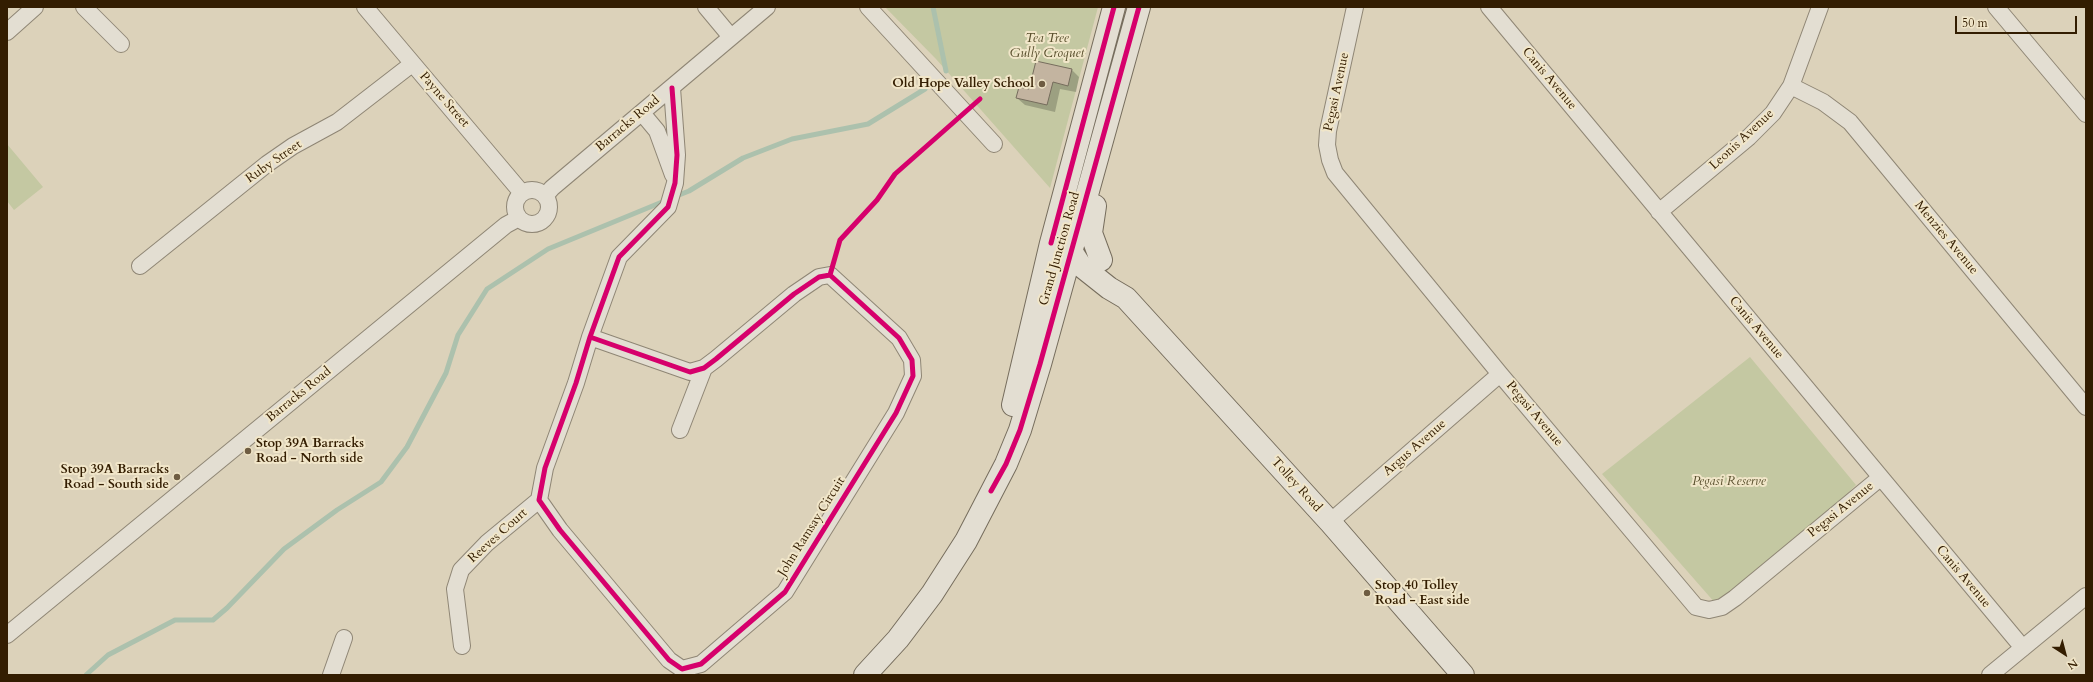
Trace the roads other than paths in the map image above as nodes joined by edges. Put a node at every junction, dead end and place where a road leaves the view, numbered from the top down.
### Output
1 (35, 7) edge
2 (84, 7) edge
3 (365, 7) edge
4 (706, 7) edge
5 (767, 7) edge
6 (868, 7) edge
7 (1114, 7) edge
8 (1139, 7) edge
9 (1355, 7) edge
10 (1489, 7) edge
11 (1820, 7) edge
12 (1996, 7) edge
13 (7, 32) edge
14 (731, 37) junction
15 (120, 44) dead end
16 (412, 64) junction
17 (1118, 85) junction
18 (1791, 86) junction
19 (672, 88) junction
20 (642, 113) junction
21 (2086, 114) edge
22 (994, 144) dead end
23 (674, 185) junction
24 (522, 193) junction
25 (545, 196) junction
26 (1659, 212) junction
27 (519, 218) junction
28 (1051, 243) junction
29 (1071, 251) junction
30 (140, 266) dead end
31 (1100, 269) junction
32 (1057, 300) junction
33 (590, 337) junction
34 (704, 368) junction
35 (1500, 374) junction
36 (2086, 407) edge
37 (680, 430) dead end
38 (1880, 478) junction
39 (991, 491) junction
40 (539, 500) junction
41 (1330, 522) junction
42 (2086, 596) edge
43 (7, 635) edge
44 (344, 638) dead end
45 (462, 646) dead end
46 (2023, 648) junction
47 (681, 672) edge
48 (331, 675) edge
49 (865, 675) edge
50 (1463, 675) edge
51 (1990, 675) edge

1 - 13 street
2 - 15 street
3 - 16 street, Payne Street
4 - 14 street
5 - 14 street, Barracks Road
6 - 22 street
7 - 28 main road, Grand Junction Road
8 - 17 main road, Grand Junction Road
9 - 35 street, Pegasi Avenue
10 - 26 street, Canis Avenue
11 - 18 street, Leonis Avenue
12 - 21 street
14 - 19 street, Barracks Road
16 - 24 street, Payne Street
16 - 30 street, Ruby Street
17 - 29 main road, Grand Junction Road
17 - 31 main road
18 - 26 street, Leonis Avenue
18 - 36 street, Menzies Avenue
19 - 20 street, Barracks Road
19 - 23 street
20 - 23 street
20 - 25 street, Barracks Road
23 - 33 street
24 - 25 street
24 - 27 street
25 - 27 street
26 - 38 street, Canis Avenue
27 - 43 street, Barracks Road
28 - 29 main road, Tolley Road
28 - 39 main road, Grand Junction Road
29 - 31 main road, Tolley Road
29 - 32 main road, Grand Junction Road
31 - 32 main road
31 - 41 main road, Tolley Road
32 - 39 main road, Grand Junction Road
33 - 34 street
33 - 40 street
34 - 37 street
34 - 47 street, John Ramsay Circuit
35 - 38 street, Pegasi Avenue
35 - 41 street, Argus Avenue
38 - 46 street, Canis Avenue
39 - 49 main road, Grand Junction Road
40 - 45 street, Reeves Court
40 - 47 street, John Ramsay Circuit
41 - 50 main road, Tolley Road
42 - 46 street
44 - 48 street
46 - 51 street

